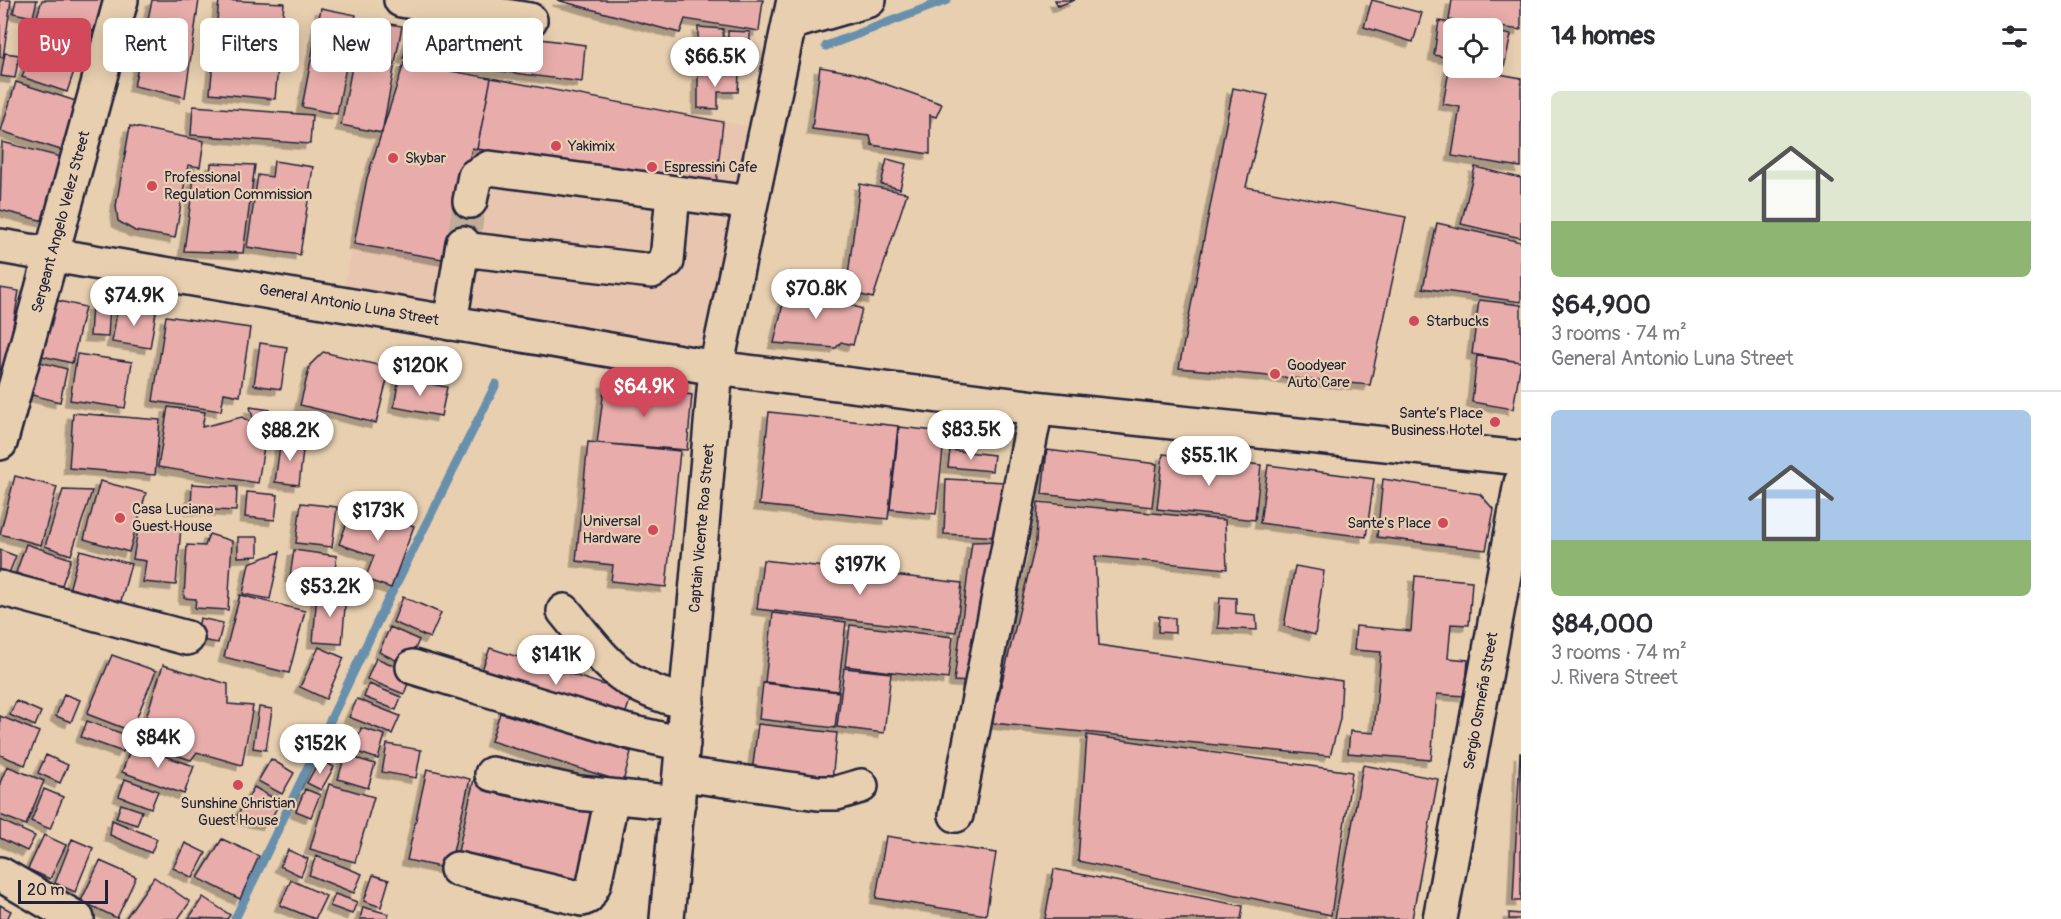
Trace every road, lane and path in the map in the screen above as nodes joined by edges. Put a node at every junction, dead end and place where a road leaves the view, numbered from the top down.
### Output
1 (122, 0) edge
2 (401, 0) edge
3 (869, 0) edge
4 (792, 12) edge
5 (517, 18) edge
6 (673, 193) junction
7 (470, 201) tunnel mouth
8 (752, 203) junction
9 (0, 246) edge
10 (52, 254) junction
11 (450, 323) junction
12 (716, 368) junction
13 (1036, 408) junction
14 (0, 443) edge
15 (1521, 458) edge
16 (1521, 483) edge
17 (0, 588) edge
18 (564, 611) dead end
19 (187, 638) dead end
20 (413, 667) dead end
21 (687, 702) junction
22 (681, 773) junction
23 (492, 774) dead end
24 (861, 786) dead end
25 (612, 797) junction
26 (956, 815) dead end
27 (457, 869) dead end
28 (0, 874) edge
29 (77, 919) edge
30 (667, 919) edge
31 (1440, 919) edge

1 - 10 street, Sergeant Angelo Velez Street
2 - 5 street
3 - 4 street
4 - 8 street, Captain Vicente Roa Street
6 - 7 street
6 - 8 street
6 - 11 street
8 - 12 street, Captain Vicente Roa Street
9 - 10 street, General Antonio Luna Street
10 - 11 street, General Antonio Luna Street
10 - 14 street, Sergeant Angelo Velez Street
11 - 12 street, General Antonio Luna Street
12 - 13 street, General Antonio Luna Street
12 - 21 street, Captain Vicente Roa Street
13 - 15 street, General Antonio Luna Street
13 - 26 street
16 - 31 street, Sergio Osmeña Street
17 - 19 street
18 - 21 street
20 - 22 street
21 - 22 street, Captain Vicente Roa Street
22 - 24 street
22 - 25 street
22 - 30 street, Captain Vicente Roa Street
23 - 25 street
25 - 27 street
28 - 29 street

